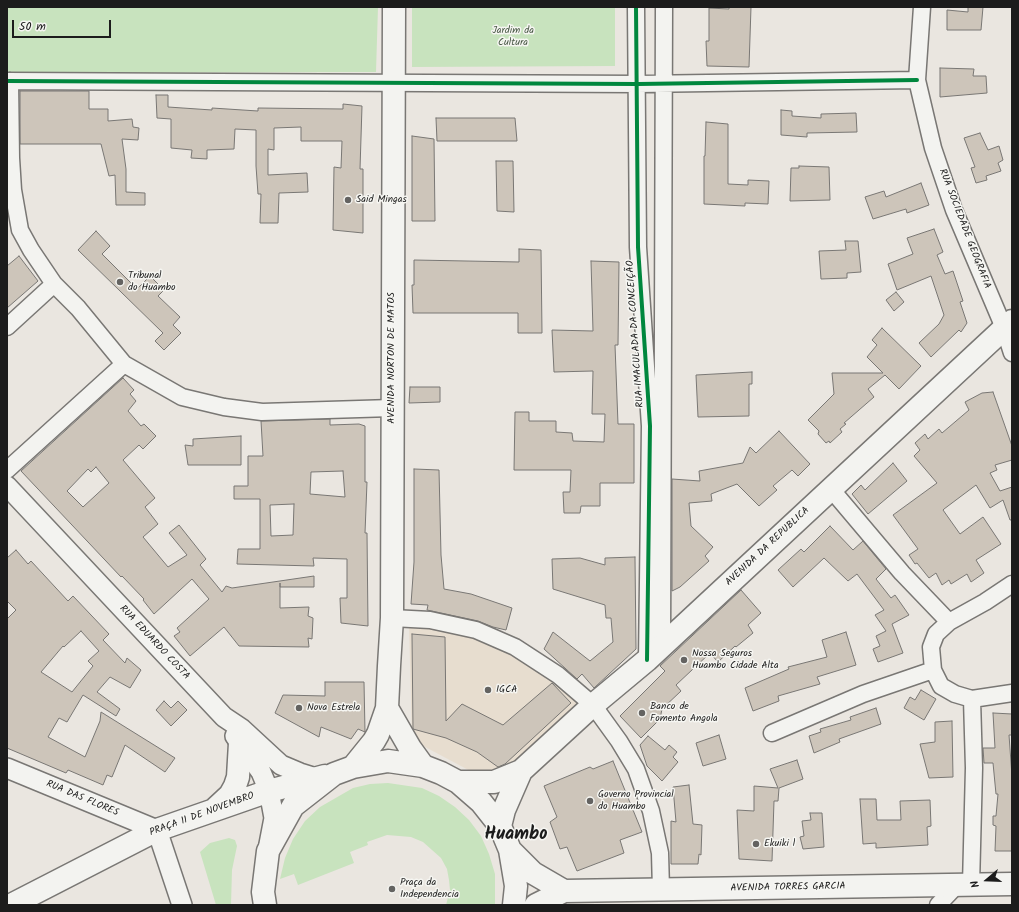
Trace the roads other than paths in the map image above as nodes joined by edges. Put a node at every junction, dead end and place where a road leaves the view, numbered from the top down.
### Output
1 (394, 7) edge
2 (636, 7) edge
3 (664, 7) edge
4 (922, 7) edge
5 (917, 80) junction
6 (8, 81) edge
7 (393, 83) junction
8 (638, 84) junction
9 (665, 84) junction
10 (662, 246) junction
11 (638, 247) junction
12 (54, 284) junction
13 (1008, 324) edge
14 (7, 327) edge
15 (1012, 353) edge
16 (124, 364) junction
17 (392, 408) junction
18 (7, 470) edge
19 (7, 486) edge
20 (831, 489) junction
21 (1012, 584) edge
22 (392, 618) junction
23 (949, 622) junction
24 (654, 652) junction
25 (933, 670) junction
26 (1012, 693) edge
27 (972, 699) junction
28 (593, 705) junction
29 (387, 708) junction
30 (224, 717) junction
31 (772, 733) dead end
32 (240, 743) junction
33 (423, 766) junction
34 (7, 768) edge
35 (521, 771) junction
36 (335, 773) junction
37 (458, 782) junction
38 (269, 791) junction
39 (216, 809) junction
40 (500, 826) junction
41 (157, 830) junction
42 (510, 850) junction
43 (268, 851) junction
44 (1012, 884) edge
45 (964, 886) junction
46 (661, 890) junction
47 (564, 891) junction
48 (11, 905) edge
49 (182, 905) edge
50 (265, 905) edge
51 (514, 905) edge
52 (536, 905) edge
53 (938, 905) edge

1 - 7 main road, AVENIDA NORTON DE MATOS
2 - 8 street, RUA IMACULADA DA CONCEIÇÃO
3 - 9 street
4 - 5 street, RUA SOCIEDADE GEOGRAFIA
5 - 9 street
5 - 13 street, RUA SOCIEDADE GEOGRAFIA
6 - 7 street
6 - 12 street
7 - 8 street
7 - 17 main road, AVENIDA NORTON DE MATOS
8 - 9 street
8 - 11 street, RUA IMACULADA DA CONCEIÇÃO
9 - 10 street
10 - 11 street
10 - 24 street
11 - 24 street, RUA IMACULADA DA CONCEIÇÃO
12 - 14 street
12 - 16 street
13 - 15 street, RUA SOCIEDADE GEOGRAFIA
13 - 20 main road, AVENIDA DA REPUBLICA
16 - 17 street
16 - 18 street
17 - 22 main road, AVENIDA NORTON DE MATOS
19 - 30 street, RUA EDUARDO COSTA
20 - 23 street
20 - 24 main road, AVENIDA DA REPUBLICA
21 - 23 street
22 - 28 street
22 - 29 main road, AVENIDA NORTON DE MATOS
23 - 25 street
24 - 28 main road, AVENIDA DA REPUBLICA
25 - 27 street
25 - 31 street
26 - 27 street
27 - 45 street
28 - 35 main road, AVENIDA DA REPUBLICA
28 - 46 street
29 - 33 main road
29 - 36 main road
30 - 32 street
30 - 36 street, RUA EDUARDO COSTA
32 - 38 street
32 - 39 main road
33 - 36 main road, PRAÇA 11 DE NOVEMBRO
33 - 37 main road, PRAÇA 11 DE NOVEMBRO
34 - 41 street, RUA DAS FLORES
35 - 37 main road
35 - 40 main road
36 - 38 main road, PRAÇA 11 DE NOVEMBRO
36 - 43 main road, PRAÇA 11 DE NOVEMBRO
37 - 40 main road, PRAÇA 11 DE NOVEMBRO
38 - 39 main road, PRAÇA 11 DE NOVEMBRO
38 - 43 street
39 - 41 main road, PRAÇA 11 DE NOVEMBRO
40 - 42 main road, PRAÇA 11 DE NOVEMBRO
41 - 48 main road, PRAÇA 11 DE NOVEMBRO
41 - 49 street
42 - 47 main road
42 - 51 main road, PRAÇA 11 DE NOVEMBRO
43 - 50 main road, PRAÇA 11 DE NOVEMBRO
44 - 45 main road, AVENIDA TORRES GARCIA
45 - 46 main road, AVENIDA TORRES GARCIA
45 - 53 street
46 - 47 main road, AVENIDA TORRES GARCIA
47 - 52 main road

